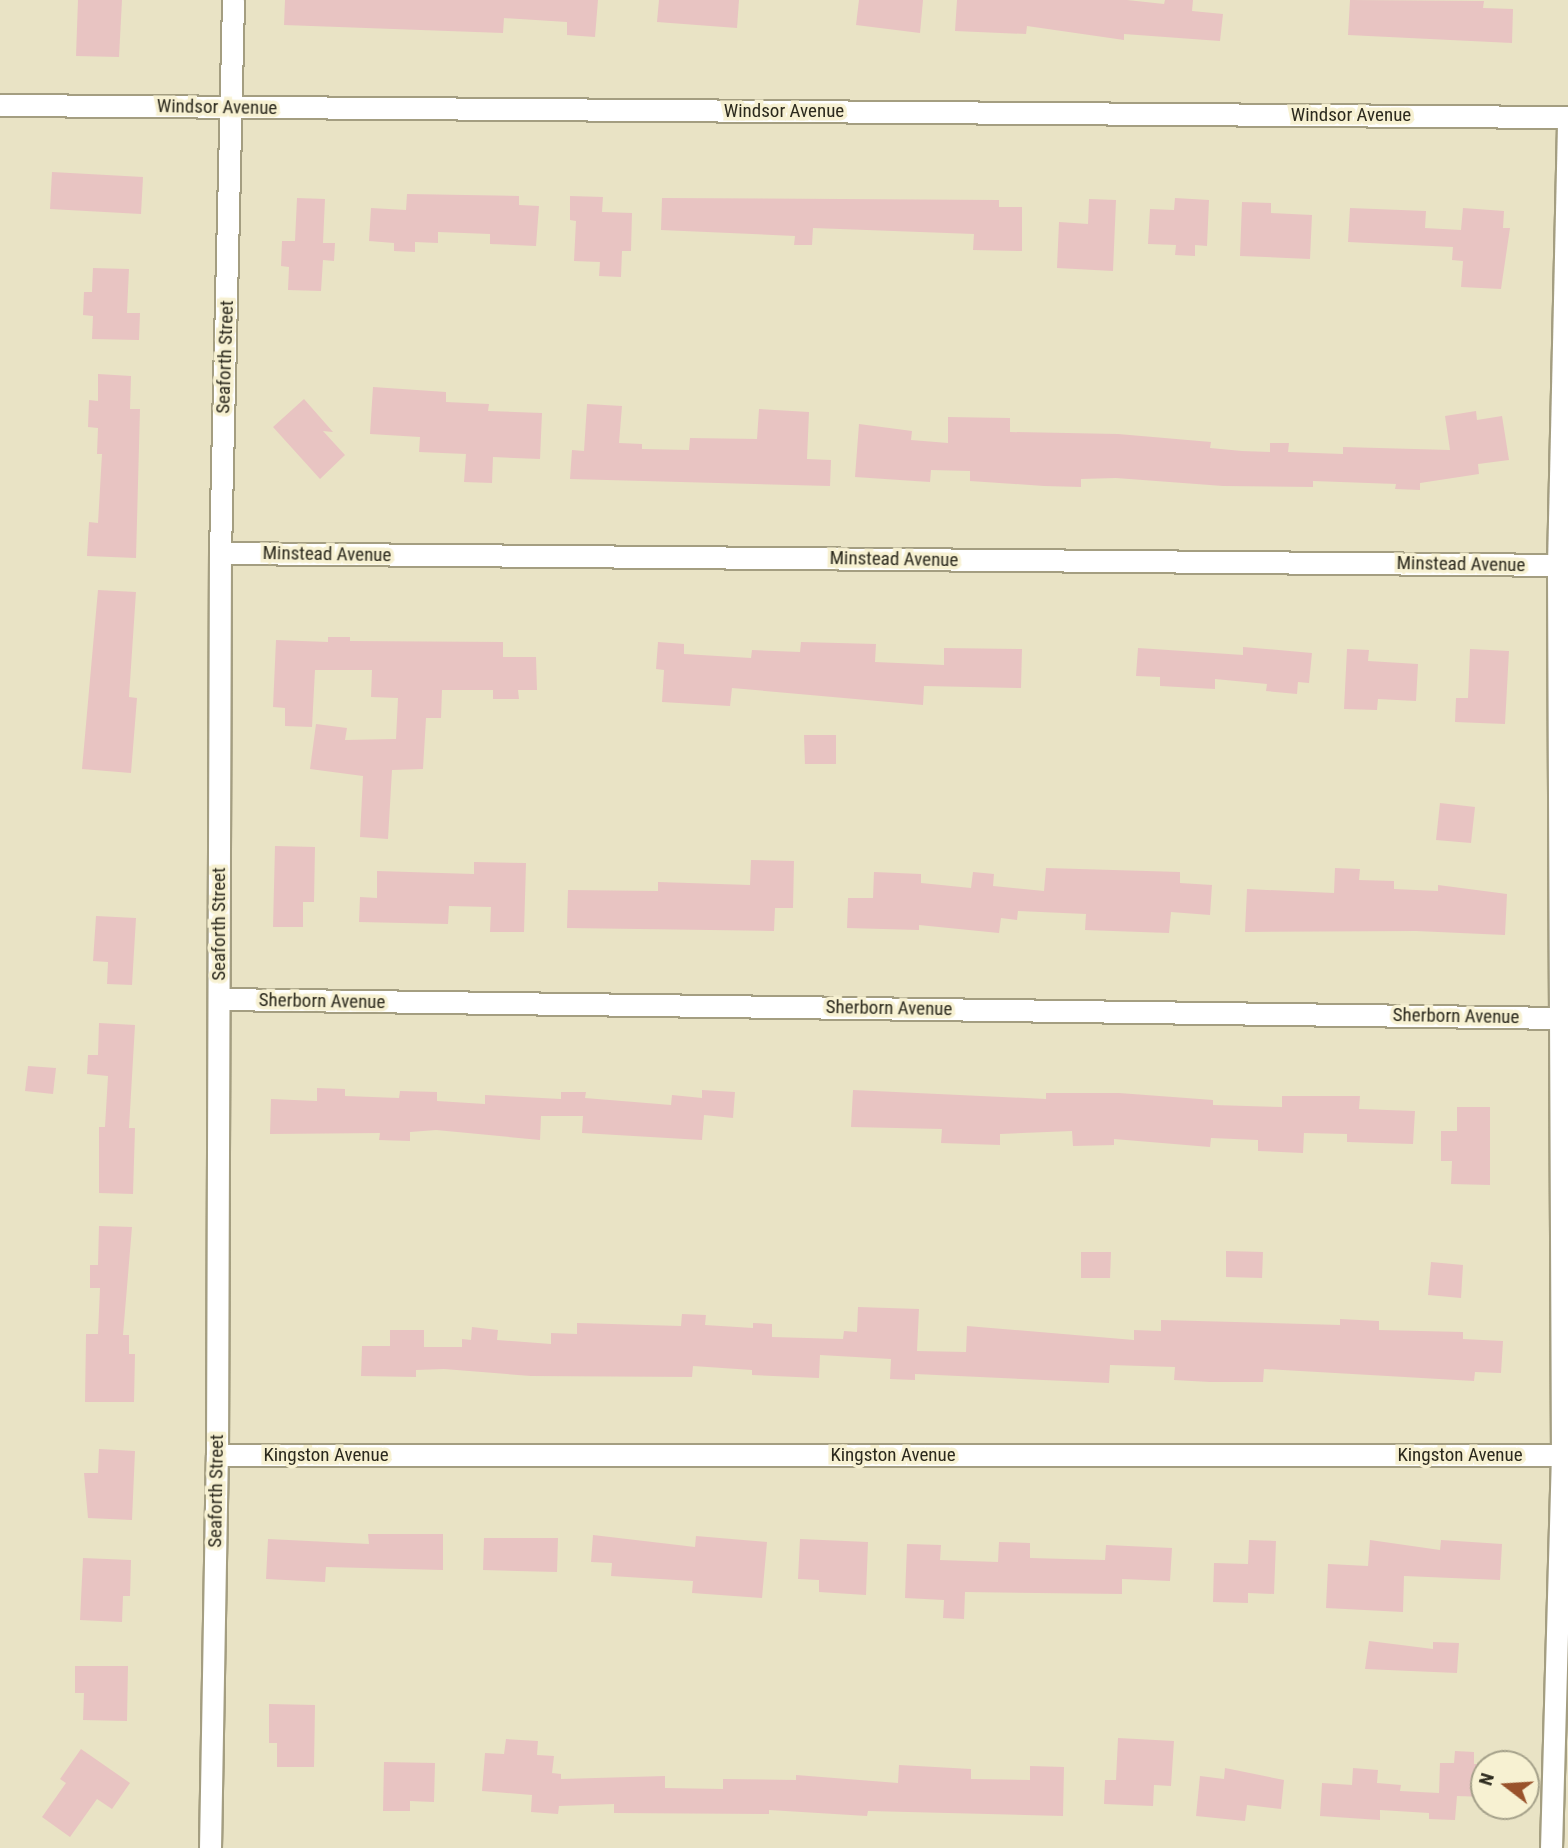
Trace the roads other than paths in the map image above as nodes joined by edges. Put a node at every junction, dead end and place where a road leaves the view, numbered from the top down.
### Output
1 (233, 0) edge
2 (0, 105) edge
3 (232, 107) junction
4 (1568, 119) edge
5 (220, 553) junction
6 (1563, 565) edge
7 (219, 999) junction
8 (1558, 1018) junction
9 (217, 1455) junction
10 (1565, 1455) edge
11 (210, 1848) edge
12 (1551, 1848) edge

1 - 3 street, Seaforth Street
2 - 3 street, Windsor Avenue
3 - 4 street, Windsor Avenue
3 - 5 street, Seaforth Street
4 - 6 street
5 - 6 street, Minstead Avenue
5 - 7 street, Seaforth Street
6 - 8 street
7 - 8 street, Sherborn Avenue
7 - 9 street, Seaforth Street
8 - 10 street
9 - 10 street, Kingston Avenue
9 - 11 street, Seaforth Street
10 - 12 street

